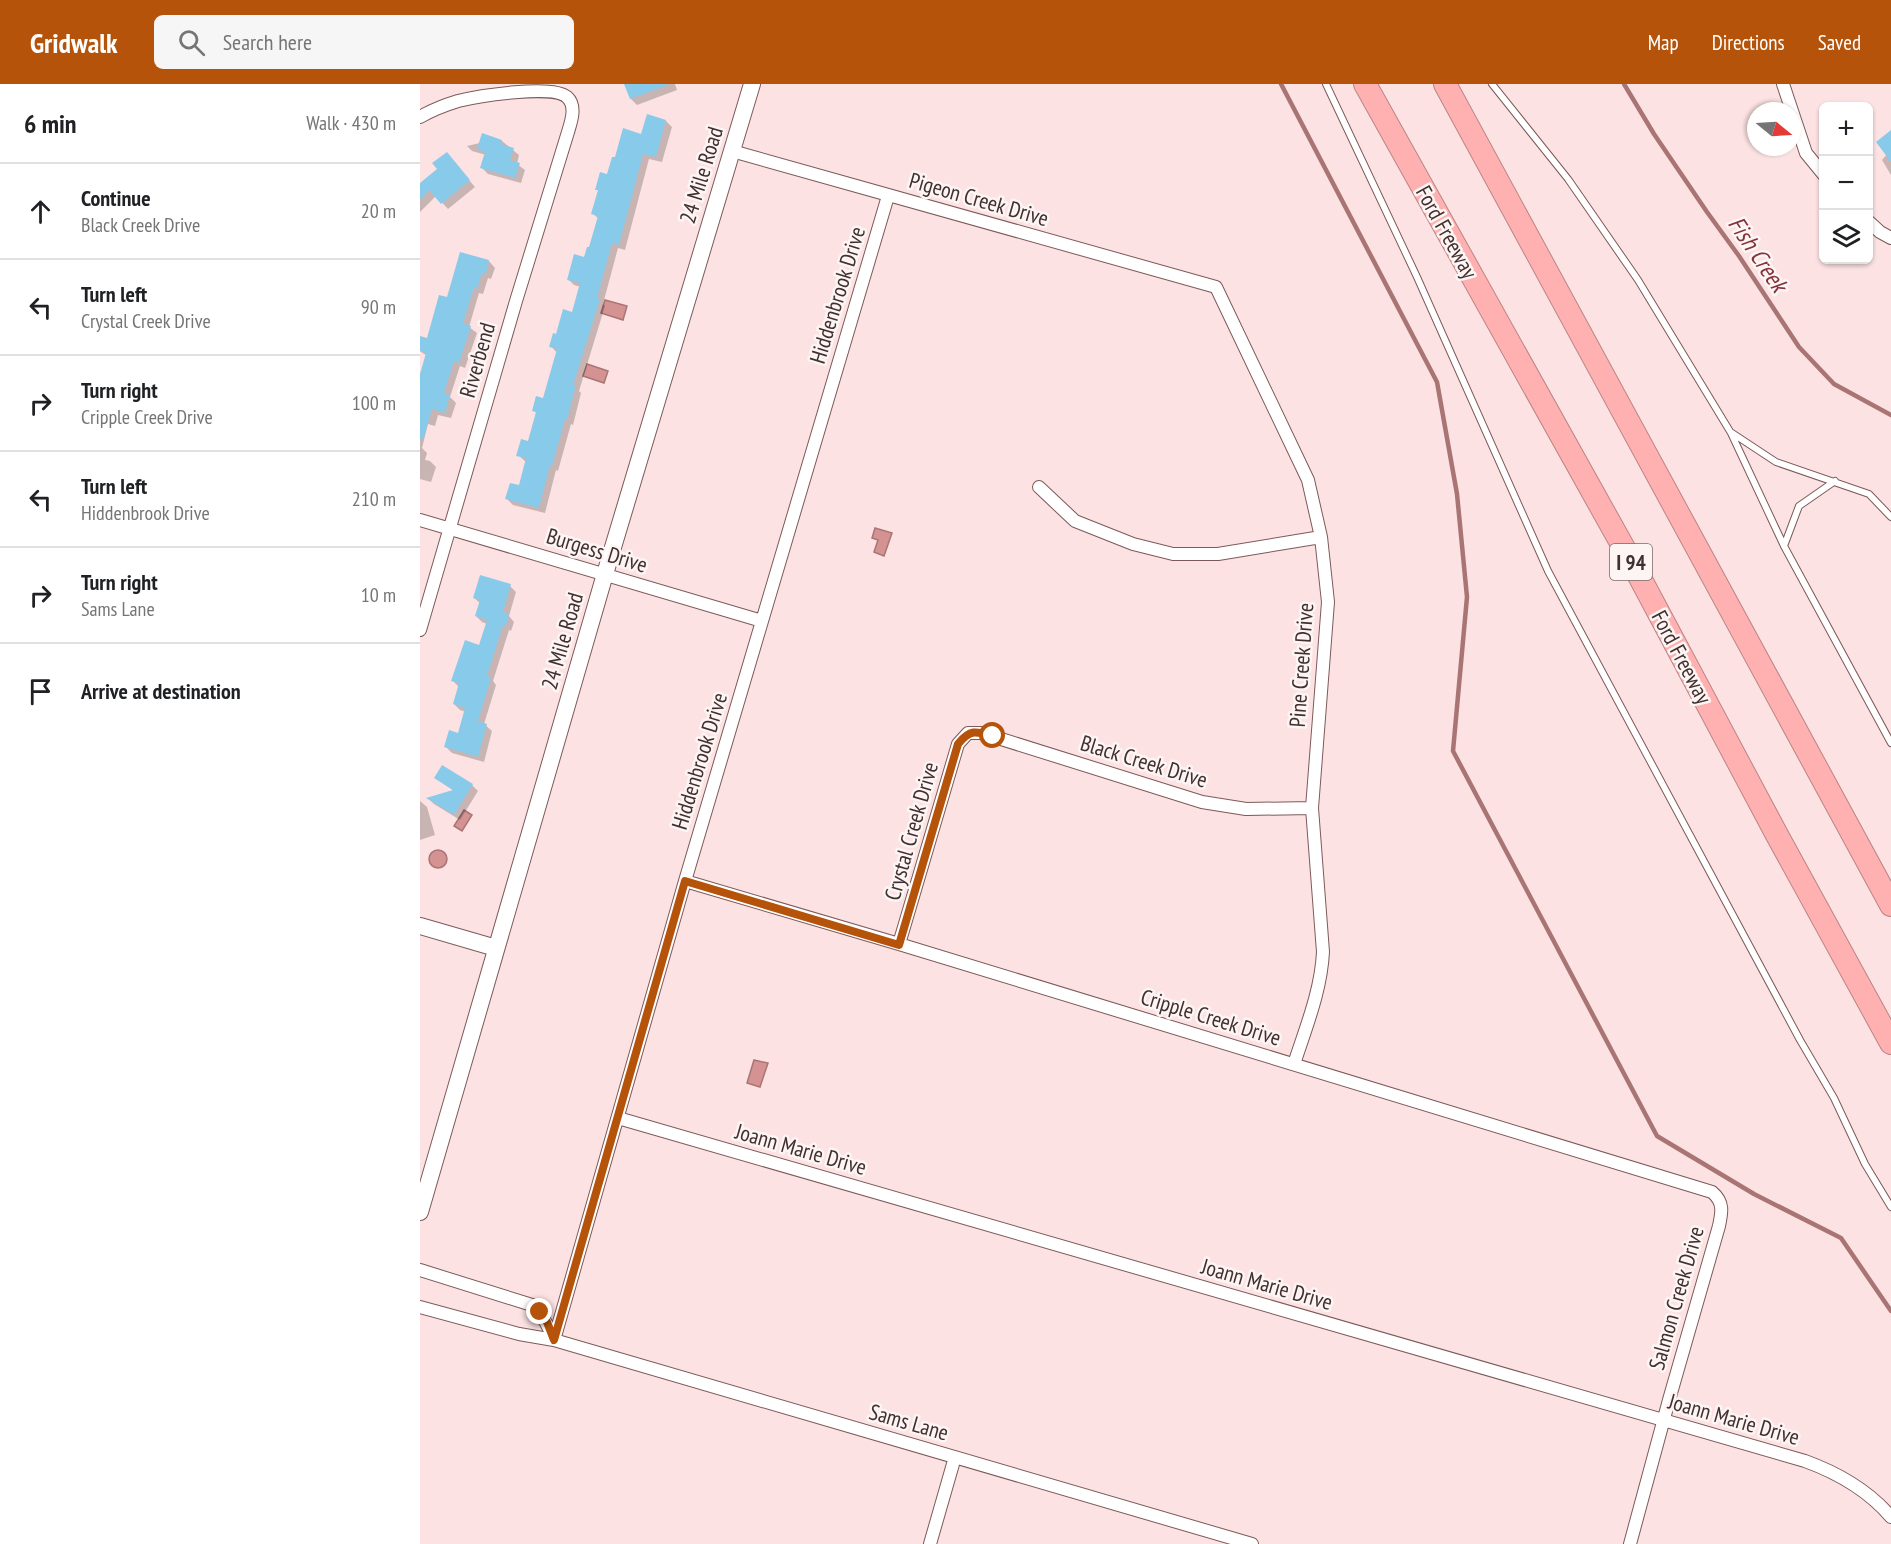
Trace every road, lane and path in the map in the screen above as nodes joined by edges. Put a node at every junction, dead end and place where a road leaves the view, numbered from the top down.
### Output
1 (752, 84) edge
2 (1326, 84) edge
3 (1365, 84) edge
4 (1445, 84) edge
5 (1492, 84) edge
6 (1783, 84) edge
7 (420, 117) edge
8 (732, 151) junction
9 (1819, 169) edge
10 (888, 196) junction
11 (1873, 225) edge
12 (1891, 238) edge
13 (1216, 287) joint
14 (1731, 433) junction
15 (1835, 482) junction
16 (1040, 487) dead end
17 (1891, 517) edge
18 (420, 520) edge
19 (449, 528) junction
20 (1321, 537) junction
21 (1785, 546) junction
22 (605, 574) junction
23 (762, 621) junction
24 (420, 630) edge
25 (968, 733) joint
26 (1891, 743) edge
27 (1312, 808) junction
28 (685, 881) junction
29 (1891, 905) edge
30 (420, 926) edge
31 (899, 945) junction
32 (495, 948) junction
33 (1891, 1043) edge
34 (1294, 1064) junction
35 (618, 1118) junction
36 (1720, 1202) joint
37 (1891, 1207) edge
38 (420, 1212) edge
39 (420, 1270) edge
40 (420, 1308) edge
41 (554, 1340) junction
42 (1663, 1421) junction
43 (955, 1457) junction
44 (1891, 1517) edge
45 (930, 1544) edge
46 (1252, 1544) edge
47 (1630, 1544) edge

1 - 8 street, 24 Mile Road
2 - 37 lane
3 - 33 highway, Ford Freeway / I 94
4 - 29 highway
5 - 14 lane
6 - 9 street
7 - 19 street, Riverbend
8 - 10 street, Pigeon Creek Drive
8 - 22 street, 24 Mile Road
10 - 13 street, Pigeon Creek Drive
10 - 23 street, Hiddenbrook Drive
11 - 12 street
13 - 20 street, Pine Creek Drive
14 - 15 lane
14 - 21 lane
15 - 17 lane
15 - 21 lane
16 - 20 street
18 - 19 street, Burgess Drive
19 - 22 street, Burgess Drive
19 - 24 street, Riverbend
20 - 27 street, Pine Creek Drive
21 - 26 lane
22 - 23 street, Burgess Drive
22 - 32 street, 24 Mile Road
23 - 28 street, Hiddenbrook Drive
25 - 27 street, Black Creek Drive
25 - 31 street, Crystal Creek Drive
27 - 34 street, Pine Creek Drive
28 - 31 street, Cripple Creek Drive
28 - 35 street, Hiddenbrook Drive
30 - 32 street
31 - 34 street, Cripple Creek Drive
32 - 38 street, 24 Mile Road
34 - 36 street, Cripple Creek Drive
35 - 41 street, Hiddenbrook Drive
35 - 42 street, Joann Marie Drive
36 - 42 street, Salmon Creek Drive
39 - 41 street
40 - 41 street, Sams Lane
41 - 43 street, Sams Lane
42 - 44 street, Joann Marie Drive
42 - 47 street, Salmon Creek Drive
43 - 45 street
43 - 46 street, Sams Lane

